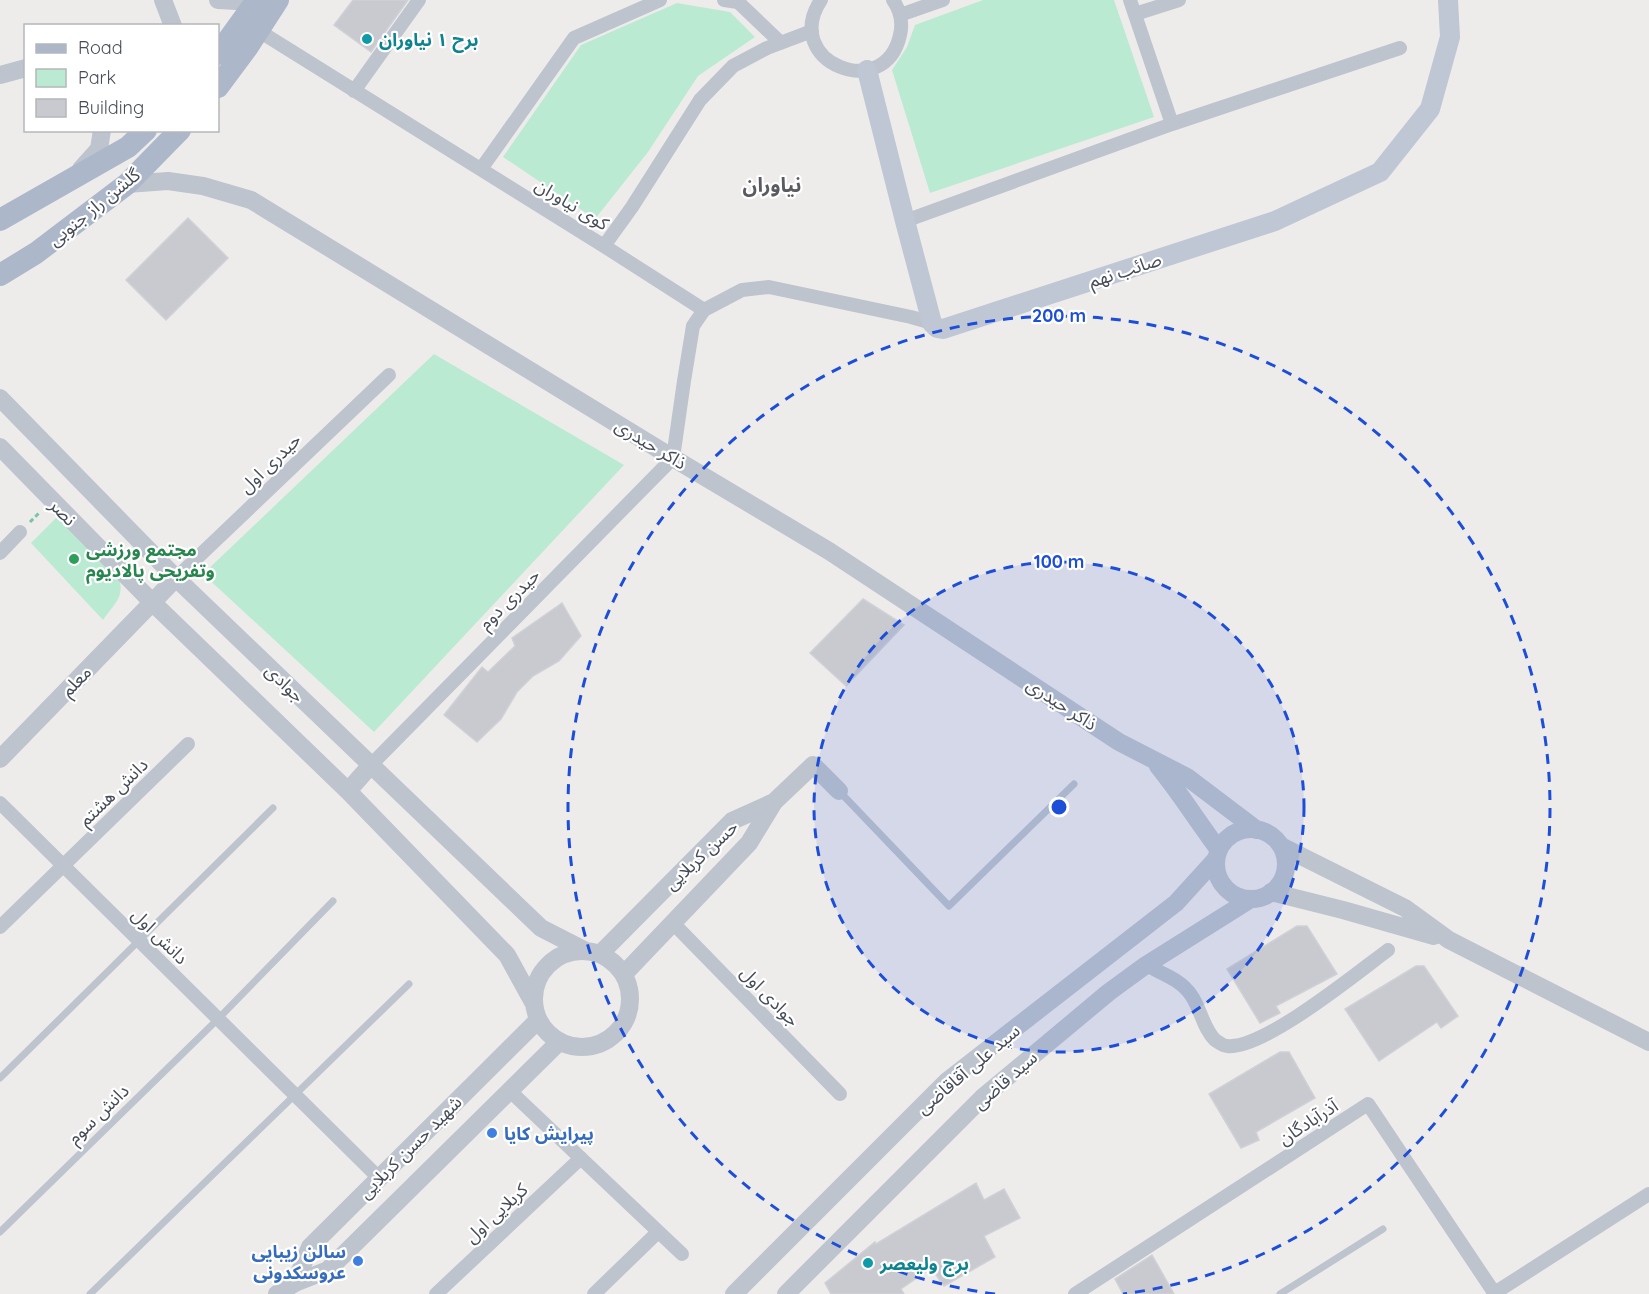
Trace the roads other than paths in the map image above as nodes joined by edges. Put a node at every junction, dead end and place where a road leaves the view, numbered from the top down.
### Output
1 (163, 0) edge
2 (218, 0) edge
3 (278, 0) edge
4 (419, 0) edge
5 (660, 0) edge
6 (724, 0) edge
7 (821, 0) edge
8 (892, 0) edge
9 (943, 0) edge
10 (1179, 0) edge
11 (1448, 0) edge
12 (256, 1) edge
13 (1133, 7) edge
14 (900, 15) junction
15 (172, 24) edge
16 (812, 31) junction
17 (259, 32) junction
18 (781, 43) junction
19 (1401, 48) dead end
20 (219, 53) edge
21 (24, 69) edge
22 (867, 70) junction
23 (0, 75) edge
24 (219, 86) edge
25 (354, 91) junction
26 (1172, 124) junction
27 (102, 132) edge
28 (144, 132) edge
29 (178, 132) edge
30 (481, 169) junction
31 (72, 179) junction
32 (127, 184) junction
33 (0, 220) edge
34 (905, 221) junction
35 (604, 246) junction
36 (0, 275) edge
37 (704, 310) junction
38 (933, 323) junction
39 (388, 375) dead end
40 (0, 398) edge
41 (0, 447) edge
42 (673, 458) junction
43 (20, 532) road end
44 (0, 553) edge
45 (176, 578) junction
46 (152, 602) junction
47 (188, 744) dead end
48 (0, 759) edge
49 (1155, 762) junction
50 (370, 766) junction
51 (1074, 784) dead end
52 (348, 790) junction
53 (839, 791) joint
54 (774, 802) junction
55 (0, 803) edge
56 (273, 808) dead end
57 (1257, 830) junction
58 (1281, 846) junction
59 (1217, 855) junction
60 (63, 866) junction
61 (1271, 892) junction
62 (1251, 899) junction
63 (333, 901) dead end
64 (673, 923) junction
65 (0, 927) edge
66 (1129, 940) junction
67 (1449, 940) junction
68 (139, 941) junction
69 (1388, 950) dead end
70 (592, 952) junction
71 (1146, 965) junction
72 (624, 974) junction
73 (410, 984) dead end
74 (536, 1012) junction
75 (218, 1019) junction
76 (559, 1042) junction
77 (1649, 1042) edge
78 (0, 1078) edge
79 (510, 1091) junction
80 (840, 1094) dead end
81 (295, 1095) junction
82 (580, 1158) junction
83 (379, 1178) junction
84 (1649, 1194) edge
85 (1383, 1229) dead end
86 (0, 1232) edge
87 (658, 1232) junction
88 (682, 1254) dead end
89 (298, 1289) edge
90 (90, 1294) edge
91 (277, 1294) edge
92 (436, 1294) edge
93 (594, 1294) edge
94 (734, 1294) edge
95 (786, 1294) edge
96 (1076, 1294) edge
97 (1280, 1294) edge
98 (1494, 1294) edge

1 - 15 street
2 - 12 street
3 - 17 main road
4 - 25 street
5 - 30 street
6 - 18 street
7 - 16 street
8 - 14 street
9 - 14 street
10 - 13 street
11 - 38 main road, صائب نهم
12 - 20 main road
13 - 26 street
14 - 22 street
16 - 18 street, کوی نیاوران
16 - 22 street
17 - 24 main road
17 - 25 street, کوی نیاوران
18 - 35 street, کوی نیاوران
19 - 26 street
21 - 23 street
22 - 34 main road
25 - 30 street, کوی نیاوران
26 - 34 street
27 - 31 street
28 - 31 main road, گلشن راز جنوبی
29 - 32 main road, گلشن راز جنوبی
30 - 35 street, کوی نیاوران
31 - 33 main road, گلشن راز جنوبی
32 - 36 main road, گلشن راز جنوبی
32 - 42 street, ذاکر حیدری
34 - 38 main road
35 - 37 street
37 - 38 street
37 - 42 street
39 - 45 street, حیدری اول
40 - 45 street, جوادی
41 - 46 street, نصر
42 - 49 street, ذاکر حیدری
42 - 50 street, حیدری دوم
43 - 44 street
45 - 46 street, معلم
45 - 50 street, جوادی
46 - 48 street, معلم
46 - 52 street, جوادی
47 - 60 street, دانش هشتم
49 - 57 street, ذاکر حیدری
49 - 59 street
50 - 52 street
50 - 70 street, جوادی
51 - 53 lane
52 - 74 street, جوادی
53 - 54 street
54 - 64 street, حسن کربلایی
54 - 70 street, حسن کربلایی
55 - 60 street, دانش اول
56 - 68 lane
57 - 58 street
57 - 59 street
58 - 61 street
58 - 67 street
59 - 62 street
59 - 66 street, سید علی آقاقاضی
60 - 65 street, دانش هشتم
60 - 68 street, دانش اول
61 - 62 street
61 - 67 street
62 - 71 street, سید قاضی
63 - 75 lane, دانش سوم
64 - 72 street, حسن کربلایی
64 - 80 street, جوادی اول
66 - 71 street
66 - 94 street, سید علی آقاقاضی
67 - 77 street
68 - 75 street, دانش اول
68 - 78 lane
69 - 71 street
70 - 72 street
70 - 74 street
71 - 95 street, سید قاضی
72 - 76 street
73 - 81 lane
74 - 76 street
74 - 83 street, شهید حسن کربلایی
75 - 81 street, دانش اول
75 - 86 lane, دانش سوم
76 - 79 street, شهید حسن کربلایی
79 - 82 street
79 - 89 street, شهید حسن کربلایی
81 - 83 street, دانش اول
81 - 90 lane
82 - 87 street
82 - 92 street, کربلایی اول
83 - 89 street, شهید حسن کربلایی
84 - 98 street
85 - 97 lane
87 - 88 street
87 - 93 street
89 - 91 street, شهید حسن کربلایی
96 - 98 street, آذرآبادگان

